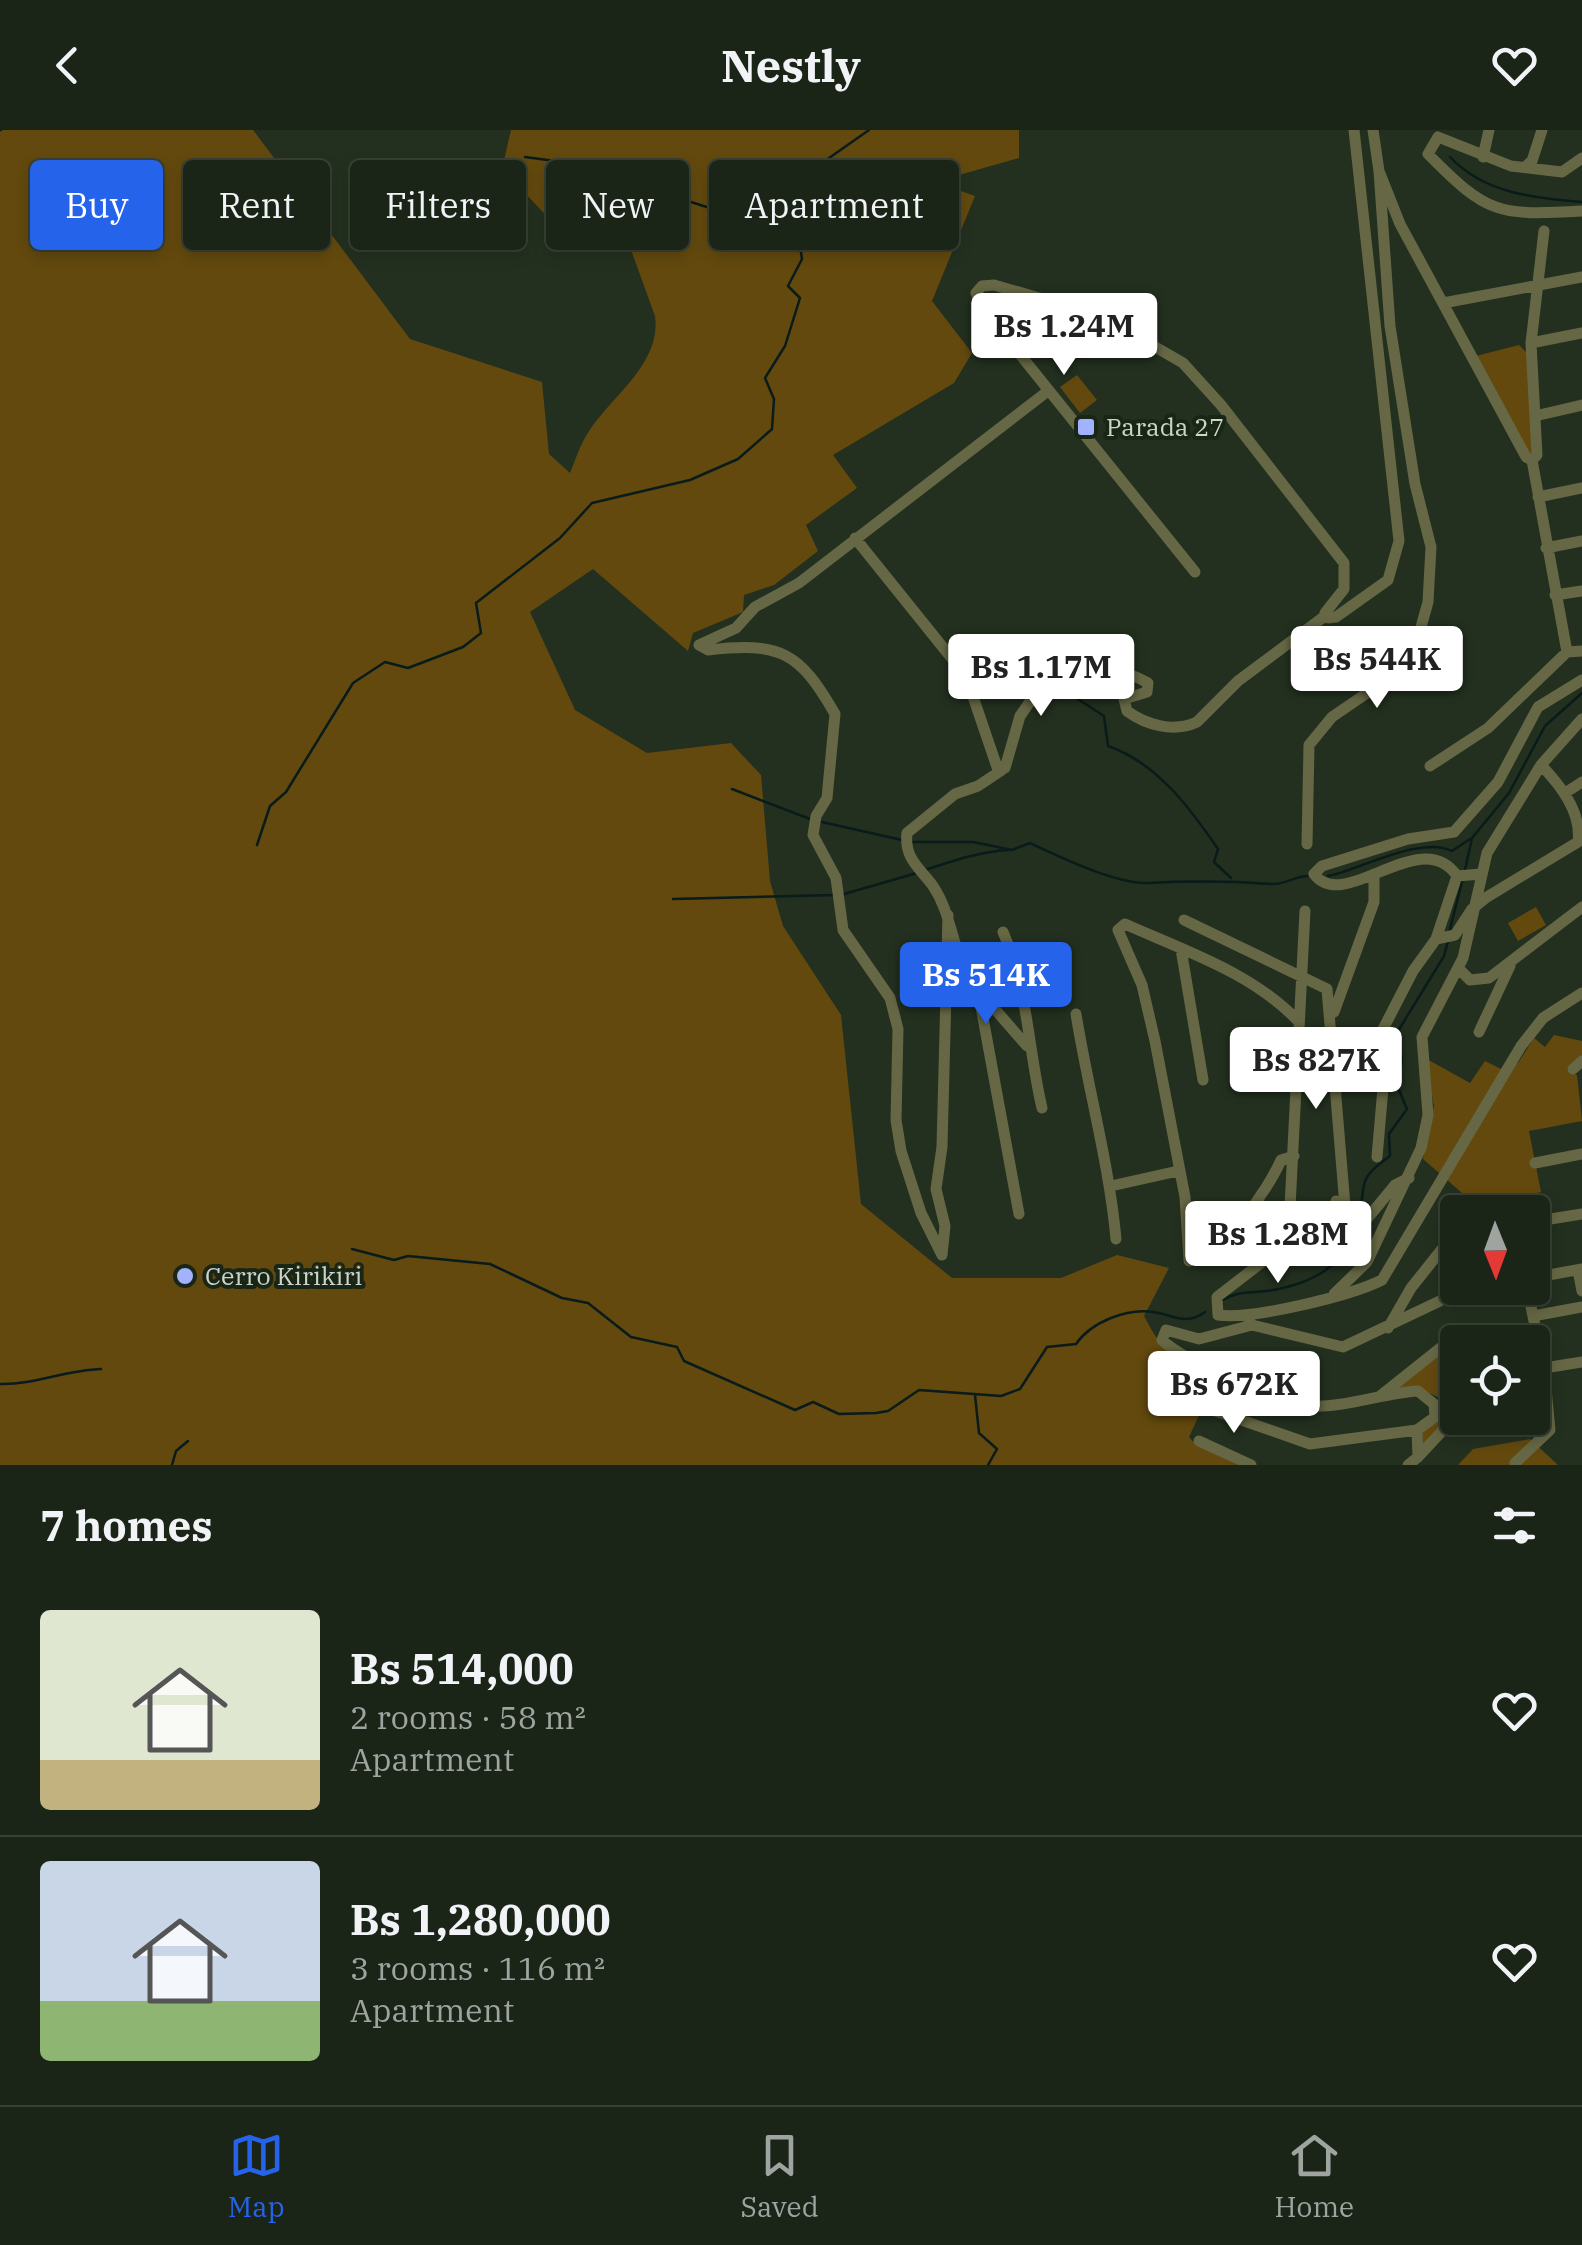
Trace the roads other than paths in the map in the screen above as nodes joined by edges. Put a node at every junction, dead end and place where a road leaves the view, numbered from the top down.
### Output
1 (1353, 130) edge
2 (1489, 130) edge
3 (1542, 130) edge
4 (1373, 132) edge
5 (1440, 134) edge
6 (1483, 157) junction
7 (1582, 158) edge
8 (1525, 168) junction
9 (1378, 171) junction
10 (1582, 211) edge
11 (1544, 230) dead end
12 (1582, 277) edge
13 (1538, 285) junction
14 (1443, 303) junction
15 (1582, 333) edge
16 (1531, 344) junction
17 (1048, 392) junction
18 (1582, 405) edge
19 (1534, 416) junction
20 (1532, 460) junction
21 (1582, 488) edge
22 (1538, 497) junction
23 (855, 538) junction
24 (1582, 541) edge
25 (1546, 548) junction
26 (1195, 572) dead end
27 (1582, 591) edge
28 (1555, 595) junction
29 (1325, 616) junction
30 (1582, 651) edge
31 (1567, 652) junction
32 (1582, 680) edge
33 (1582, 719) edge
34 (1541, 765) junction
35 (1430, 766) dead end
36 (1002, 770) junction
37 (1582, 782) edge
38 (1565, 793) junction
39 (1308, 844) dead end
40 (1374, 874) junction
41 (1481, 874) junction
42 (1457, 876) junction
43 (1582, 907) edge
44 (1472, 908) junction
45 (1305, 910) dead end
46 (948, 915) junction
47 (1184, 920) dead end
48 (1004, 932) dead end
49 (1436, 939) junction
50 (1180, 949) junction
51 (1513, 962) junction
52 (1458, 968) junction
53 (1301, 975) junction
54 (977, 981) junction
55 (1582, 993) edge
56 (1076, 1014) dead end
57 (1299, 1022) junction
58 (1333, 1023) junction
59 (1479, 1032) dead end
60 (1027, 1046) junction
61 (1203, 1080) dead end
62 (1042, 1108) dead end
63 (1582, 1154) edge
64 (1294, 1156) junction
65 (1377, 1157) dead end
66 (1536, 1163) dead end
67 (1342, 1168) junction
68 (1178, 1171) junction
69 (1409, 1178) junction
70 (1111, 1186) junction
71 (1019, 1214) dead end
72 (1582, 1214) edge
73 (1550, 1219) edge
74 (1116, 1239) dead end
75 (1440, 1252) edge
76 (1317, 1256) dead end
77 (1580, 1269) edge
78 (1550, 1275) edge
79 (1582, 1291) edge
80 (1326, 1298) junction
81 (1440, 1298) edge
82 (1531, 1305) edge
83 (1582, 1307) edge
84 (1533, 1316) junction
85 (1251, 1320) junction
86 (1534, 1325) edge
87 (1388, 1328) junction
88 (1440, 1348) edge
89 (1582, 1362) edge
90 (1550, 1367) edge
91 (1380, 1396) junction
92 (1204, 1407) dead end
93 (1416, 1430) junction
94 (1440, 1433) edge
95 (1545, 1435) edge
96 (1199, 1441) dead end
97 (1413, 1461) edge
98 (1515, 1462) edge
99 (1251, 1465) edge

1 - 4 street
1 - 29 street
2 - 6 street
3 - 8 street
4 - 9 street
5 - 6 street
5 - 10 street
6 - 8 street
7 - 8 street
9 - 14 street
9 - 39 street
11 - 13 street
12 - 13 street
13 - 14 street
13 - 16 street
14 - 20 street
15 - 16 street
16 - 19 street
17 - 23 street
17 - 26 street
17 - 29 street
18 - 19 street
19 - 20 street
20 - 22 street
21 - 22 street
22 - 25 street
23 - 36 street
23 - 46 street
24 - 25 street
25 - 28 street
27 - 28 street
28 - 31 street
29 - 36 street
30 - 31 street
31 - 35 street
32 - 40 street
33 - 34 street
34 - 38 street
34 - 41 street
36 - 46 street
37 - 38 street
38 - 44 street
40 - 42 street
40 - 58 street
41 - 42 street
41 - 44 street
42 - 49 street
43 - 51 street
44 - 49 street
44 - 52 street
45 - 53 street
46 - 54 street
47 - 53 street
48 - 60 street
49 - 65 street
50 - 57 street
50 - 61 street
50 - 68 street
51 - 52 street
51 - 59 street
52 - 69 street
53 - 57 street
53 - 58 street
54 - 60 street
54 - 71 street
55 - 80 street
56 - 70 street
57 - 64 street
58 - 67 street
60 - 62 street
63 - 66 street
64 - 68 street
64 - 85 street
67 - 69 street
67 - 76 street
68 - 70 street
69 - 80 street
70 - 74 street
72 - 73 street
75 - 87 street
77 - 78 street
77 - 79 street
80 - 85 street
81 - 87 street
82 - 84 street
83 - 84 street
84 - 86 street
85 - 87 street
85 - 91 street
88 - 91 street
89 - 90 street
91 - 93 street
92 - 93 street
93 - 97 street
94 - 97 street
95 - 98 street
96 - 99 street

